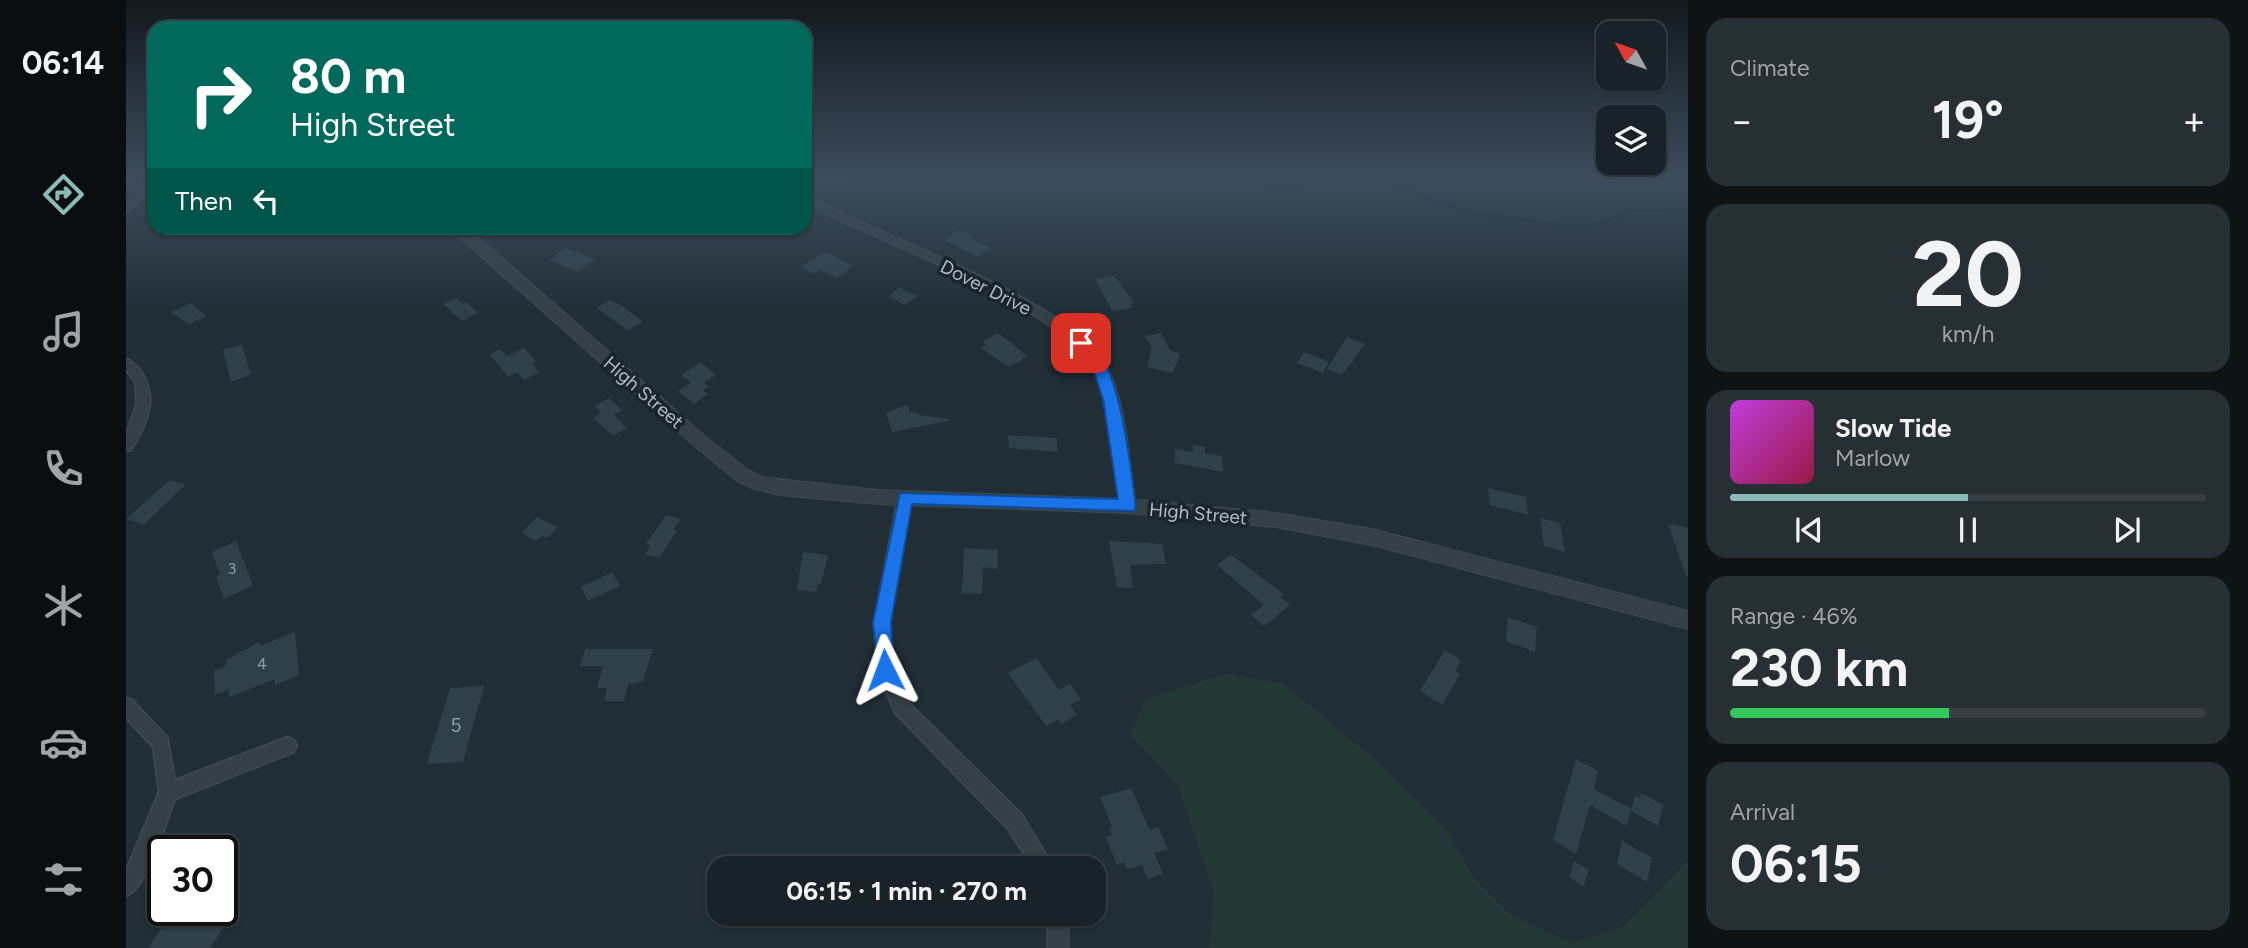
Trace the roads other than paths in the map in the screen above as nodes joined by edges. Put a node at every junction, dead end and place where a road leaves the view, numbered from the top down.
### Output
1 (853, 223) edge
2 (465, 235) edge
3 (126, 363) edge
4 (126, 446) edge
5 (905, 498) junction
6 (1128, 506) junction
7 (1688, 620) edge
8 (126, 706) edge
9 (288, 746) dead end
10 (168, 792) junction
11 (1036, 856) edge
12 (126, 886) edge
13 (1058, 926) edge
14 (1058, 948) edge

1 - 6 street, Dover Drive
2 - 5 street, High Street
3 - 4 street
5 - 6 street, High Street
5 - 11 street
6 - 7 street, High Street
8 - 10 street
9 - 10 street
10 - 12 street
13 - 14 street

